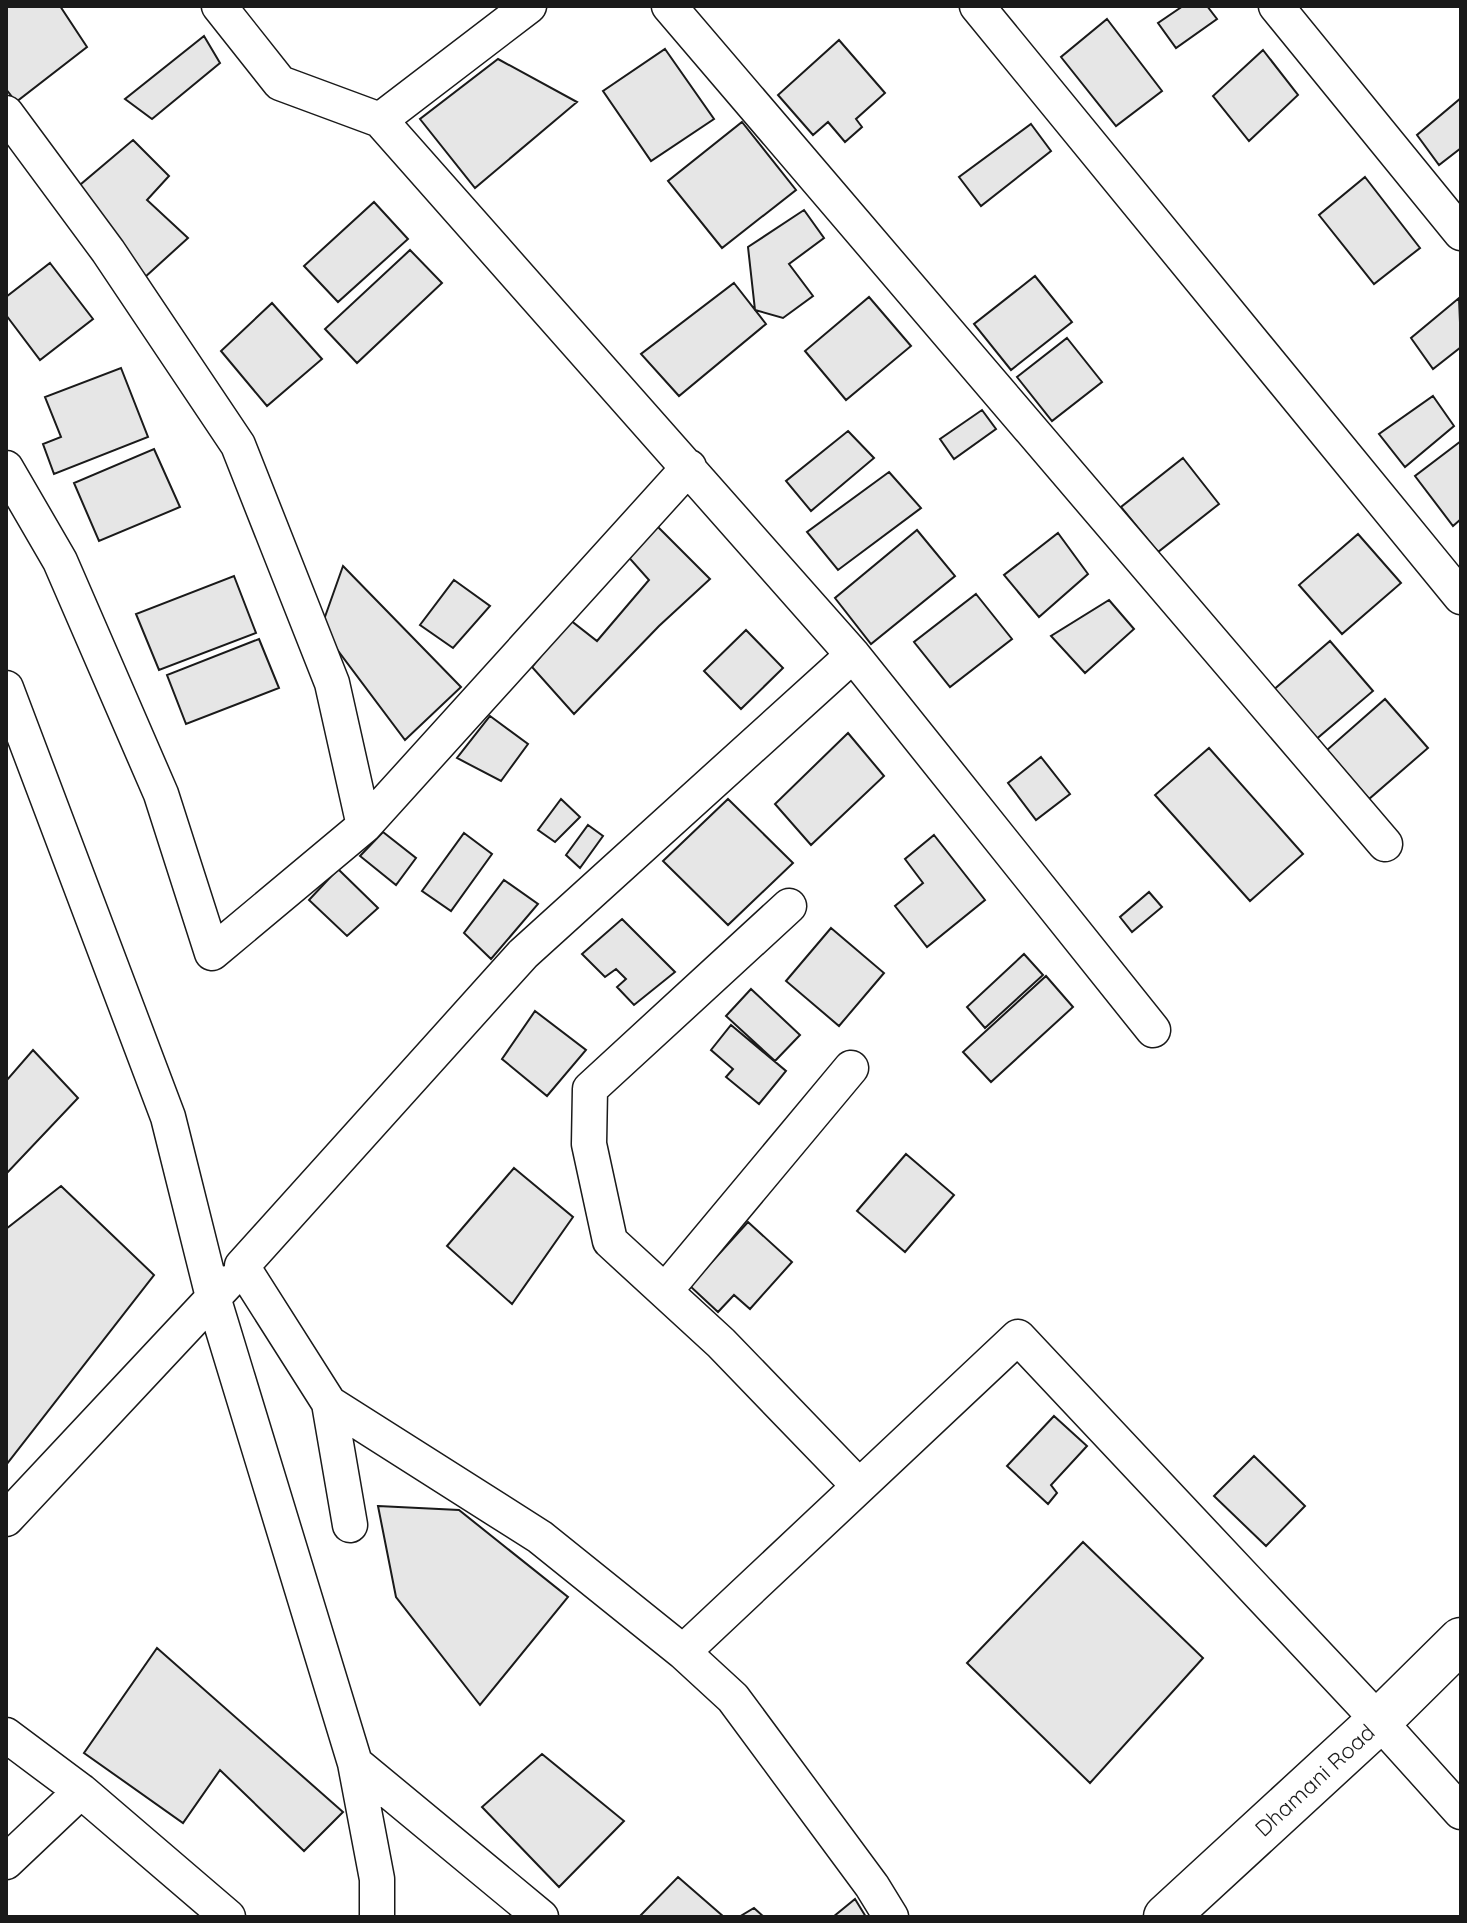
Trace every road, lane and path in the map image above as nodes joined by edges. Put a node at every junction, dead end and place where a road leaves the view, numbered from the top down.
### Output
1 (219, 6) edge
2 (529, 6) edge
3 (669, 6) edge
4 (977, 6) edge
5 (1276, 6) edge
6 (6, 113) edge
7 (380, 120) junction
8 (1461, 233) edge
9 (689, 467) junction
10 (6, 468) edge
11 (1461, 597) edge
12 (853, 655) junction
13 (6, 688) edge
14 (364, 826) junction
15 (1385, 844) dead end
16 (789, 906) dead end
17 (1153, 1030) dead end
18 (851, 1068) dead end
19 (242, 1266) junction
20 (665, 1291) junction
21 (213, 1297) junction
22 (329, 1403) junction
23 (859, 1486) junction
24 (6, 1519) edge
25 (350, 1525) dead end
26 (1461, 1640) edge
27 (683, 1652) junction
28 (1379, 1721) junction
29 (6, 1735) edge
30 (355, 1763) junction
31 (81, 1791) junction
32 (1461, 1812) edge
33 (6, 1862) edge
34 (228, 1917) edge
35 (377, 1917) edge
36 (541, 1917) edge
37 (891, 1917) edge
38 (1166, 1917) edge

1 - 7 street
2 - 7 street
3 - 15 street
4 - 11 street
5 - 8 street
6 - 14 street
7 - 9 street
9 - 12 street
9 - 14 street
10 - 14 street
12 - 17 street
12 - 19 street
13 - 21 street
16 - 20 street
18 - 20 street
19 - 21 street
19 - 22 street
20 - 23 street
21 - 24 street
21 - 30 street
22 - 25 street
22 - 27 street
23 - 27 street
23 - 28 street
26 - 28 main road, Dhamani Road
27 - 37 street
28 - 32 street
28 - 38 main road, Dhamani Road
29 - 31 street
30 - 35 street
30 - 36 street
31 - 33 street
31 - 34 street

